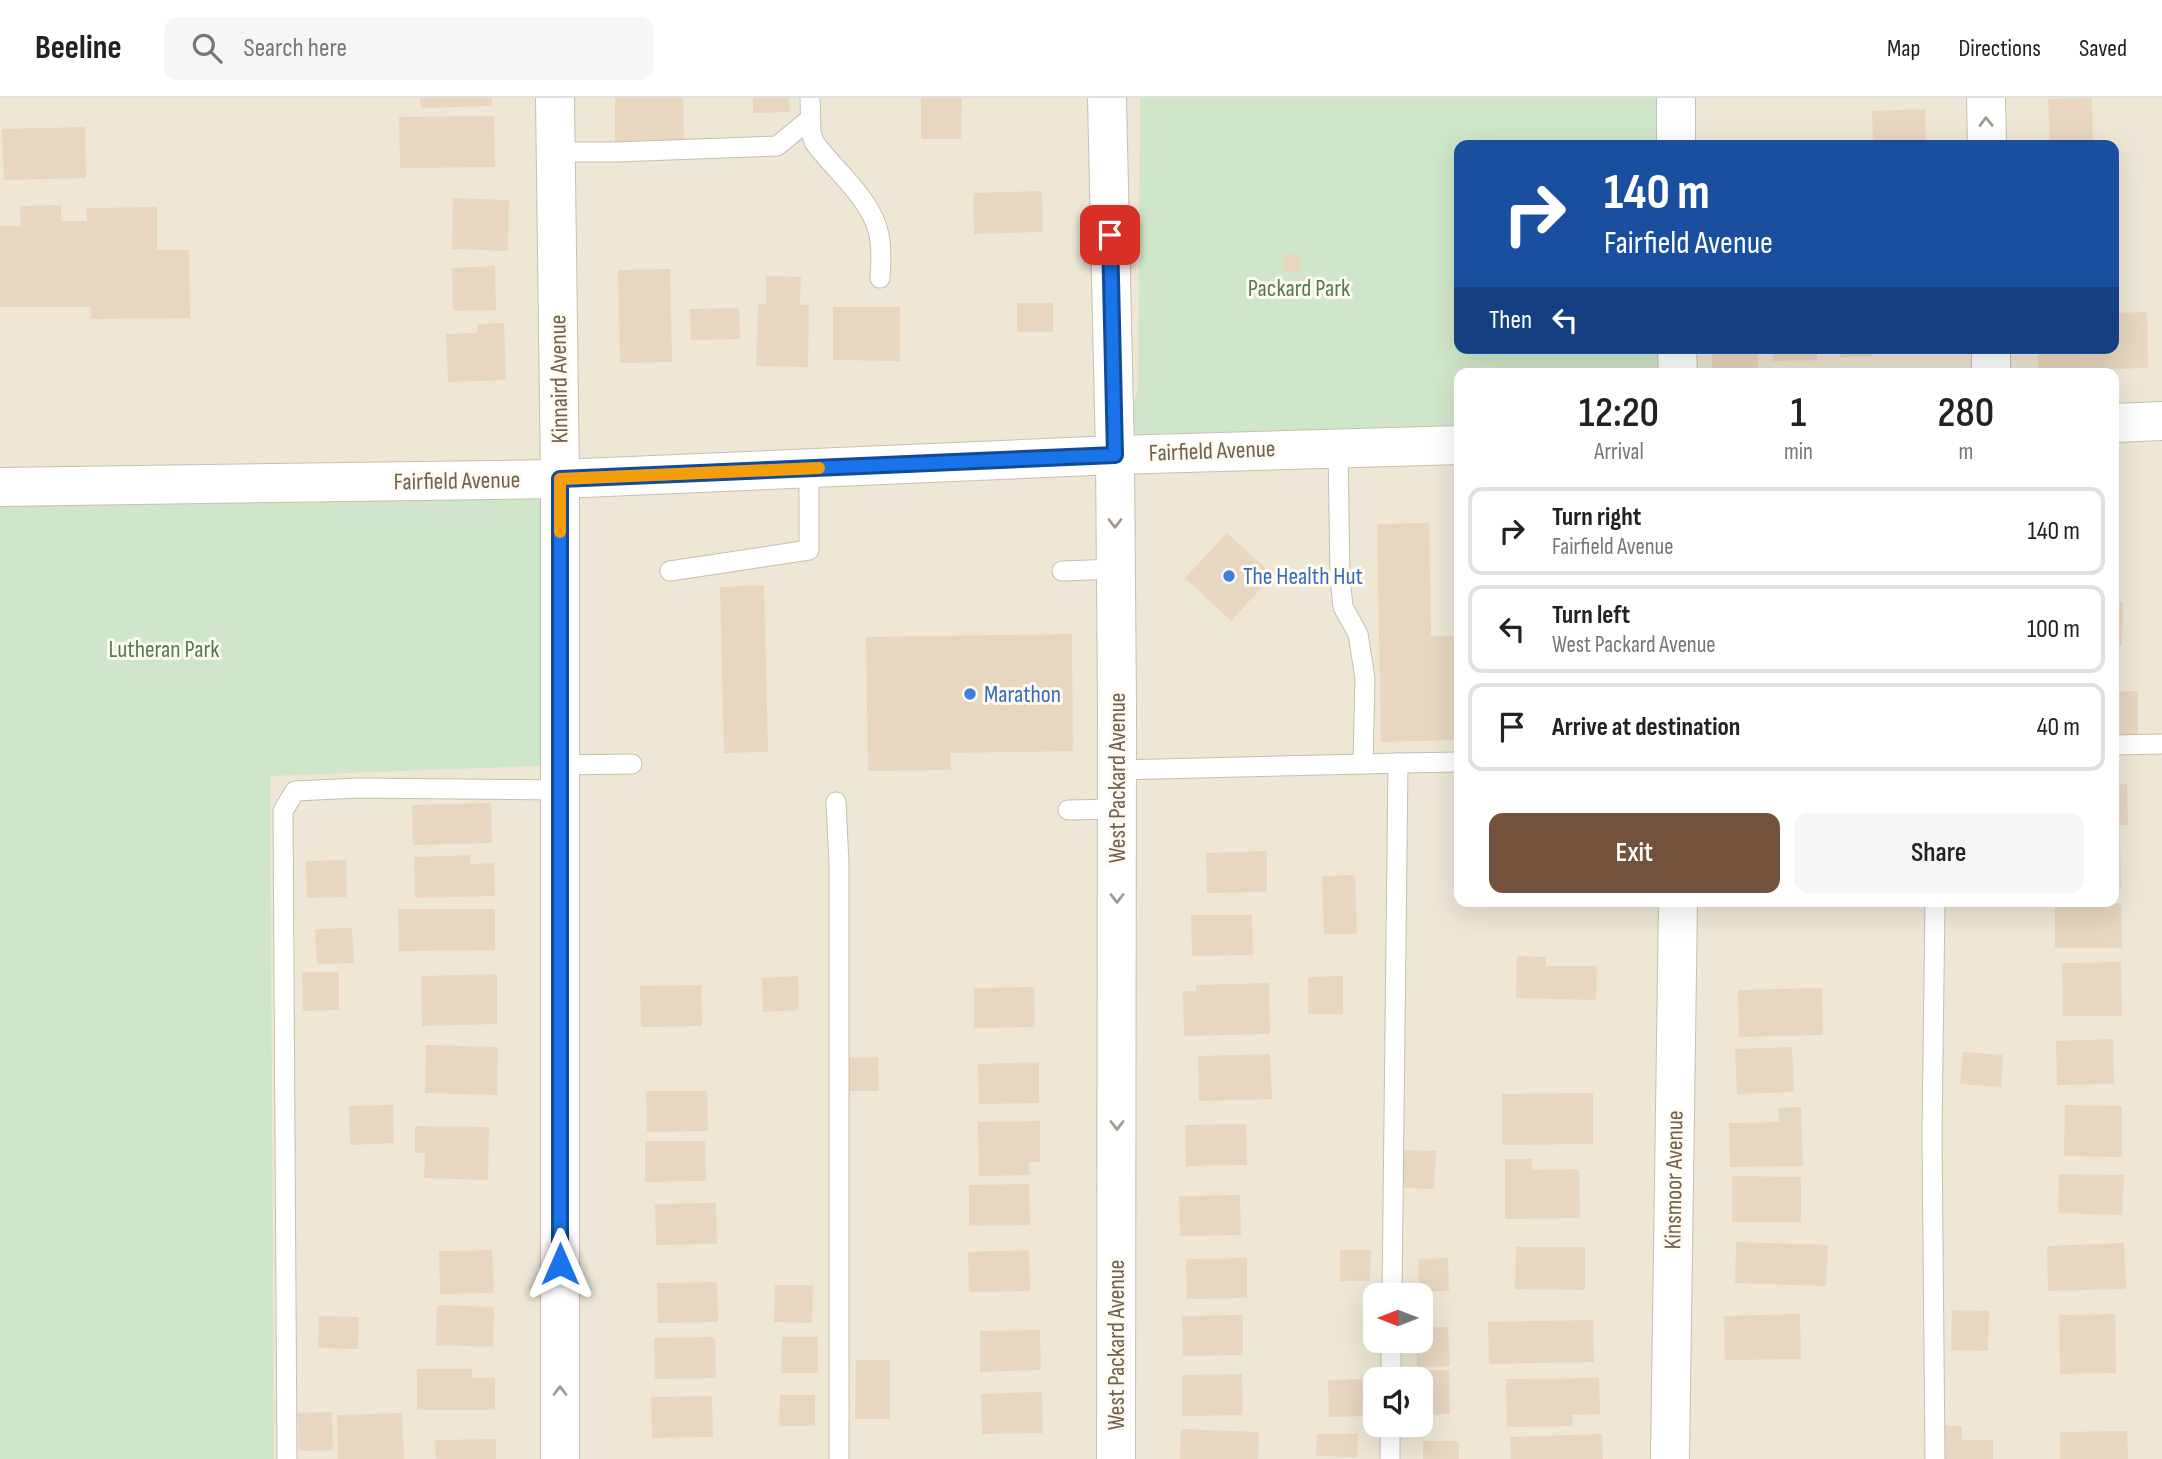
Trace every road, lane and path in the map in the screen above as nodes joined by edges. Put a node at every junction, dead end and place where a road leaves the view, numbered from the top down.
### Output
1 (555, 98) edge
2 (810, 98) edge
3 (1107, 98) edge
4 (1676, 98) edge
5 (1986, 98) edge
6 (810, 119) junction
7 (1676, 140) edge
8 (1987, 140) edge
9 (556, 152) junction
10 (880, 278) dead end
11 (2162, 421) edge
12 (2119, 423) edge
13 (1454, 445) edge
14 (1338, 448) junction
15 (1115, 455) junction
16 (809, 468) junction
17 (560, 479) junction
18 (0, 487) edge
19 (1116, 569) junction
20 (1062, 570) dead end
21 (670, 571) dead end
22 (2162, 744) edge
23 (2119, 745) edge
24 (1454, 762) edge
25 (1398, 763) junction
26 (632, 764) dead end
27 (1363, 764) junction
28 (1117, 770) junction
29 (560, 778) junction
30 (835, 802) dead end
31 (1118, 808) junction
32 (1068, 810) dead end
33 (1678, 907) edge
34 (1935, 907) edge
35 (1392, 1283) edge
36 (1390, 1437) edge
37 (287, 1459) edge
38 (560, 1459) edge
39 (839, 1459) edge
40 (1116, 1459) edge
41 (1390, 1459) edge
42 (1670, 1459) edge
43 (1935, 1459) edge

1 - 9 street, Kinnaird Avenue
2 - 6 lane
3 - 15 street, West Packard Avenue
4 - 7 street
8 -> 5 street
6 - 9 lane
6 - 10 lane
9 - 17 street, Kinnaird Avenue
11 - 12 street
13 - 14 street, Fairfield Avenue
14 - 15 street, Fairfield Avenue
14 - 27 lane
15 - 16 street, Fairfield Avenue
15 -> 19 street, West Packard Avenue
16 - 17 street, Fairfield Avenue
16 - 21 lane
17 - 18 street, Fairfield Avenue
17 - 29 street, Kinnaird Avenue
19 - 20 lane
19 - 28 street, West Packard Avenue
22 - 23 lane
24 - 25 lane
25 - 27 lane
25 - 35 lane
26 - 29 lane
27 - 28 lane
28 - 31 street, West Packard Avenue
29 - 37 lane
38 -> 29 street, Kinnaird Avenue
30 - 39 lane
31 - 32 lane
31 -> 40 street, West Packard Avenue
33 - 42 street, Kinsmoor Avenue
34 - 43 lane
36 - 41 lane

